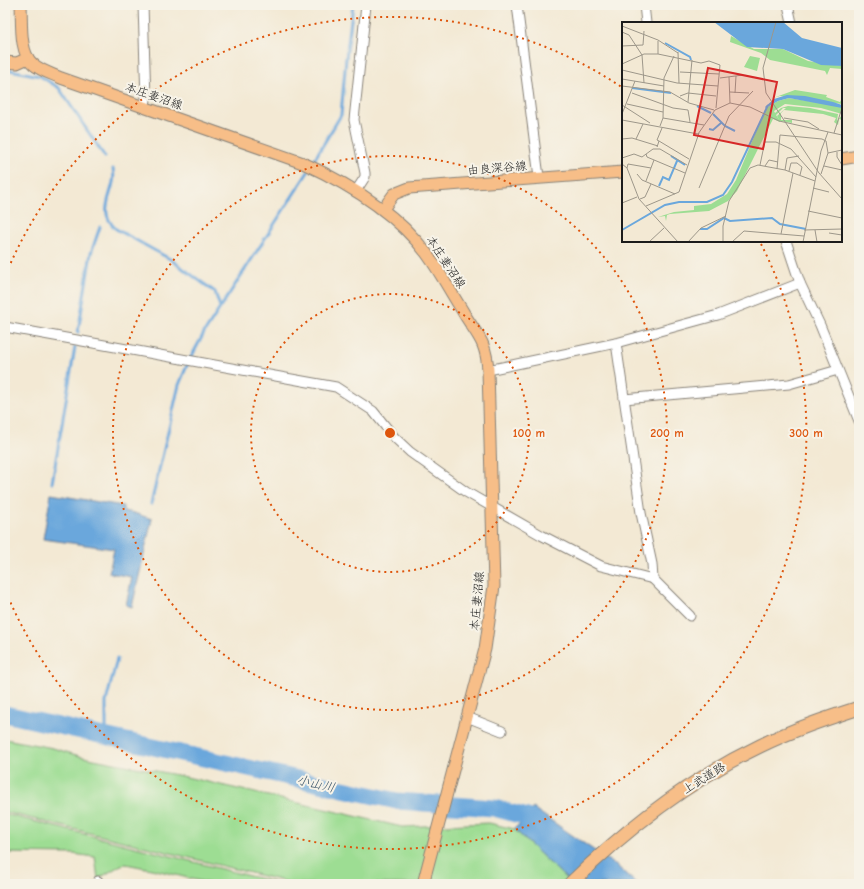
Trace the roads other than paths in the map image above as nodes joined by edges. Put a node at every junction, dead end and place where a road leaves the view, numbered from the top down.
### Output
1 (21, 5) edge
2 (143, 5) edge
3 (366, 5) edge
4 (517, 5) edge
5 (644, 5) edge
6 (788, 5) edge
7 (646, 22) edge
8 (792, 22) edge
9 (28, 58) junction
10 (5, 62) edge
11 (144, 106) junction
12 (859, 156) edge
13 (842, 159) edge
14 (622, 172) edge
15 (539, 177) junction
16 (356, 191) junction
17 (383, 209) junction
18 (786, 242) edge
19 (800, 283) junction
20 (5, 327) edge
21 (616, 343) junction
22 (488, 370) junction
23 (838, 370) junction
24 (624, 399) junction
25 (859, 421) edge
26 (492, 507) junction
27 (653, 579) junction
28 (690, 616) dead end
29 (859, 708) edge
30 (466, 721) junction
31 (502, 731) dead end
32 (423, 884) edge
33 (570, 884) edge

1 - 9 main road
2 - 11 street
3 - 16 street
4 - 15 street
5 - 7 street
6 - 8 street
9 - 10 main road
9 - 11 main road, 本庄妻沼線
11 - 16 main road, 本庄妻沼線
12 - 13 main road
14 - 15 main road, 由良深谷線
15 - 17 main road, 由良深谷線
16 - 17 main road, 本庄妻沼線
17 - 22 main road, 本庄妻沼線
18 - 19 street
19 - 21 street
19 - 23 street
20 - 26 street
21 - 22 street
21 - 24 street
22 - 26 main road, 本庄妻沼線
23 - 24 street
23 - 25 street
24 - 27 street
26 - 27 street
26 - 30 main road, 本庄妻沼線
27 - 28 street
29 - 33 highway, 上武道路
30 - 31 street
30 - 32 main road, 本庄妻沼線

